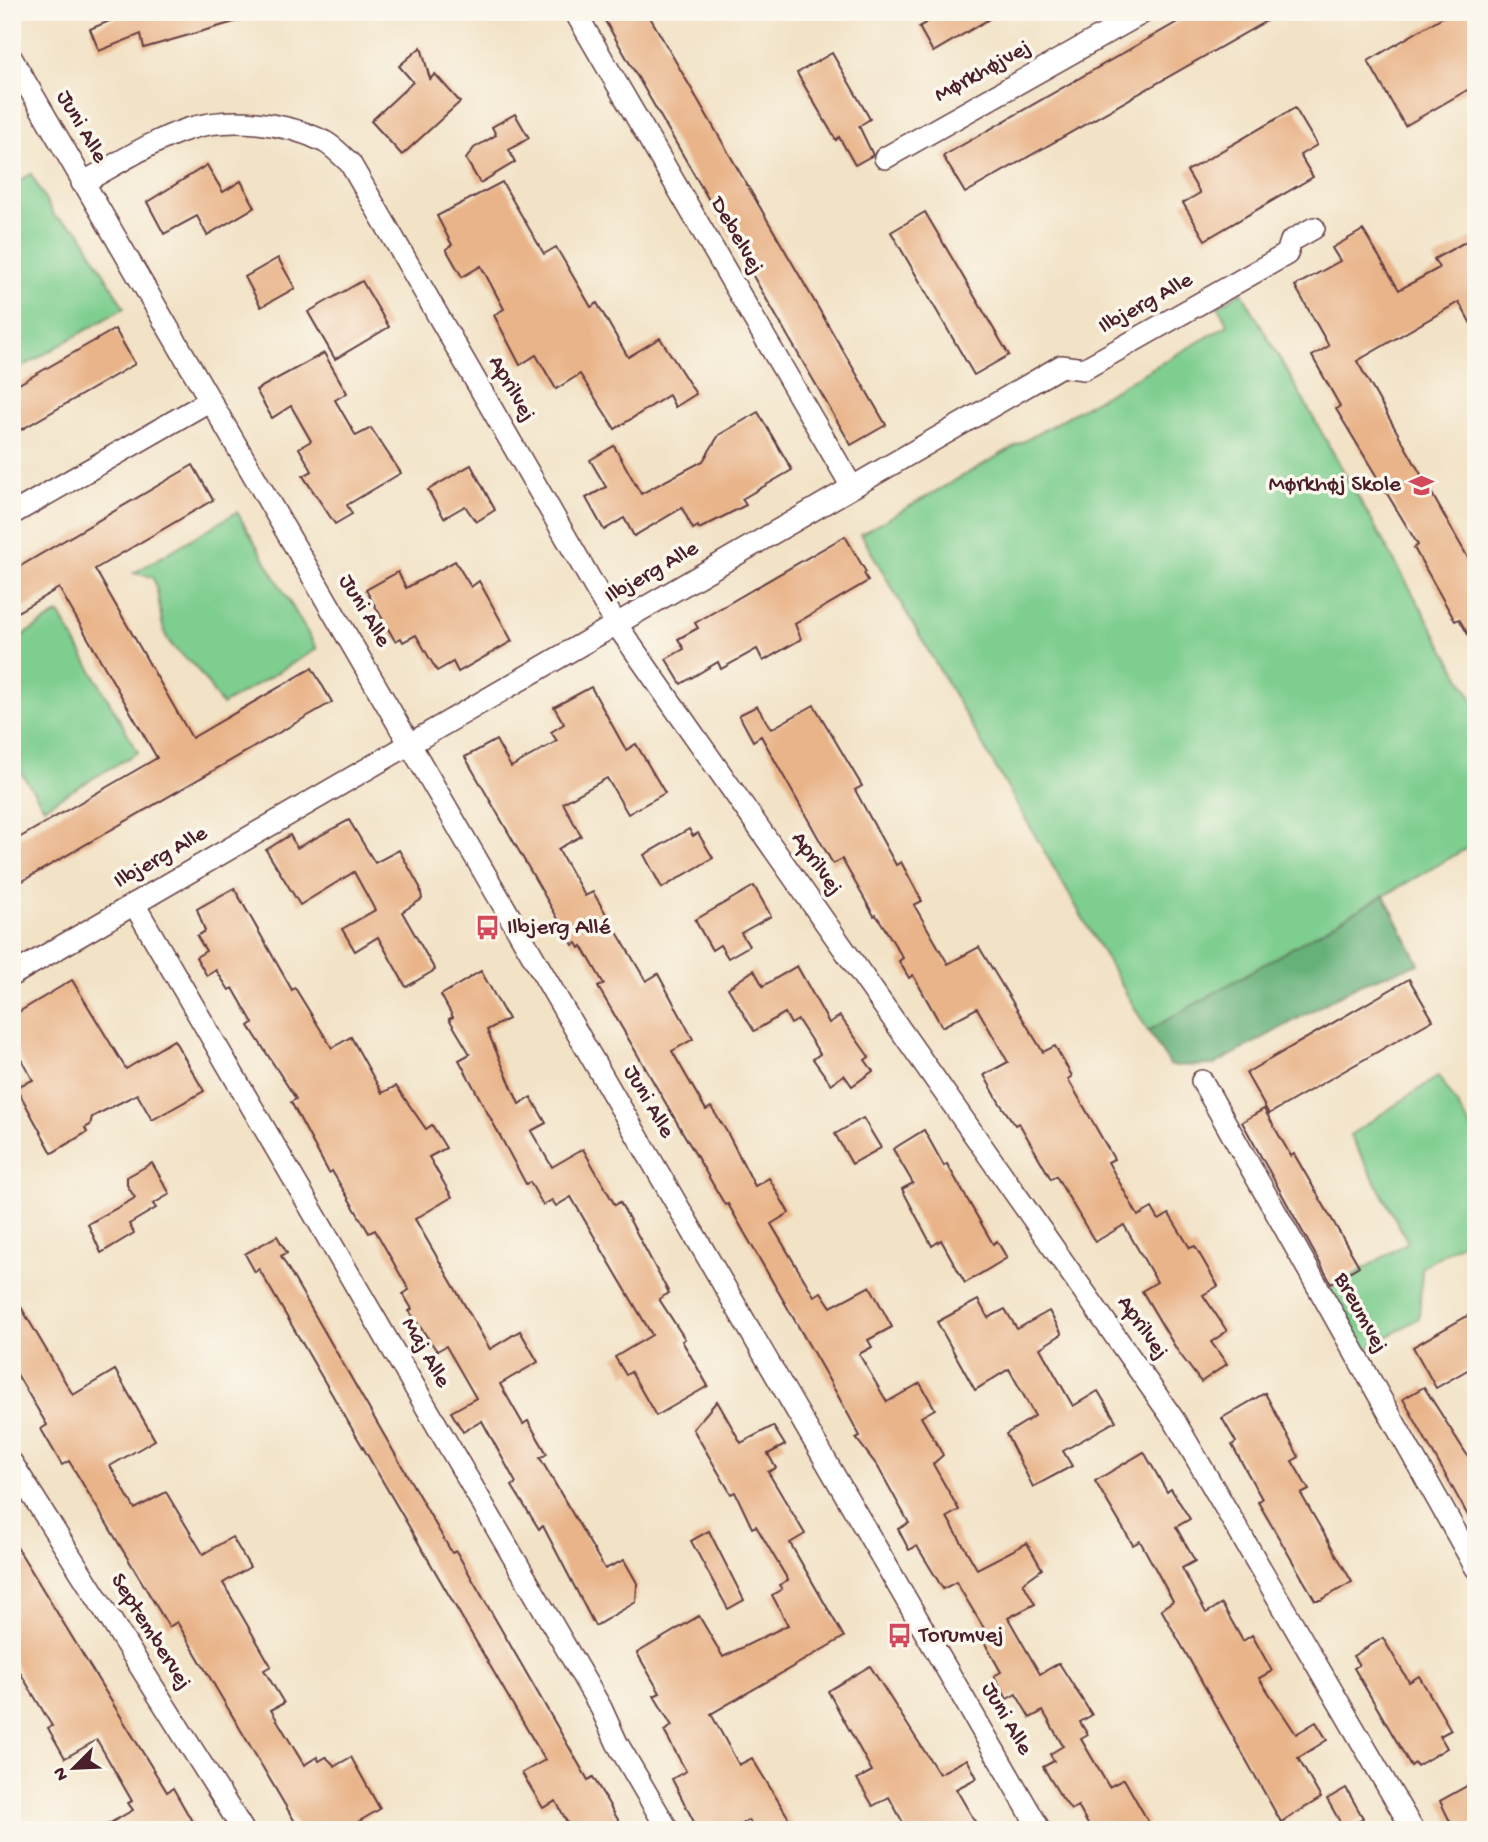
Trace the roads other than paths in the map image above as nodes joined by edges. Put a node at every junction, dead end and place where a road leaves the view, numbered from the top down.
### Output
1 (575, 12) edge
2 (1144, 12) edge
3 (12, 59) edge
4 (885, 158) dead end
5 (82, 183) junction
6 (1314, 228) dead end
7 (209, 401) junction
8 (852, 487) junction
9 (12, 514) edge
10 (616, 624) junction
11 (410, 741) junction
12 (134, 904) junction
13 (12, 975) edge
14 (1202, 1081) dead end
15 (12, 1463) edge
16 (1476, 1568) edge
17 (243, 1830) edge
18 (668, 1830) edge
19 (1040, 1830) edge
20 (1413, 1830) edge

1 - 8 street, Debelvej
2 - 4 street, Mørkhøjvej
3 - 5 street, Juni Alle
5 - 7 street, Juni Alle
5 - 10 street, Aprilvej
6 - 8 street, Ilbjerg Alle
7 - 9 street
7 - 11 street, Juni Alle
8 - 10 street, Ilbjerg Alle
10 - 11 street, Ilbjerg Alle
10 - 20 street, Aprilvej
11 - 12 street, Ilbjerg Alle
11 - 19 street, Juni Alle
12 - 13 street, Ilbjerg Alle
12 - 18 street, Maj Alle
14 - 16 street, Breumvej
15 - 17 street, Septembervej

